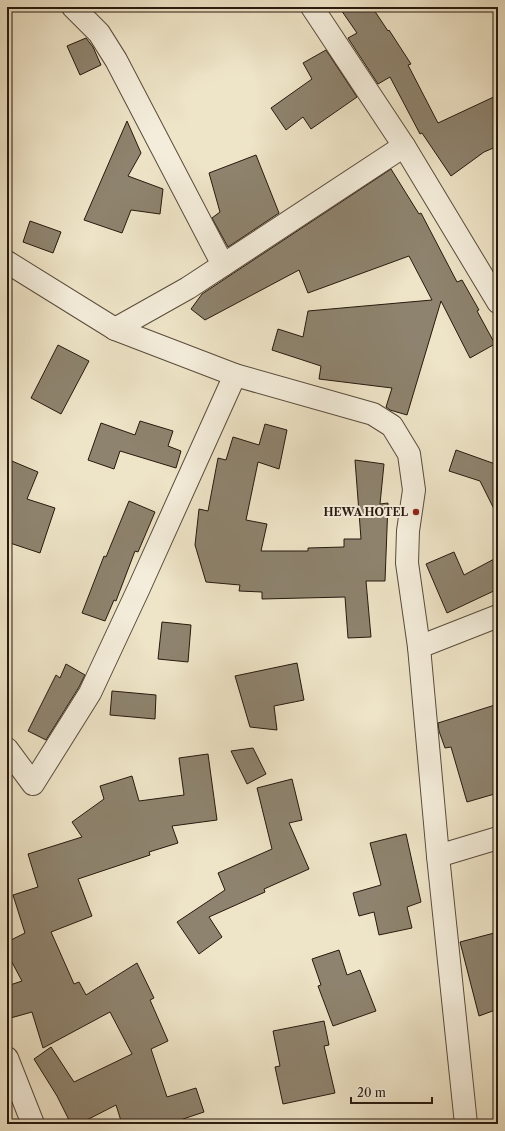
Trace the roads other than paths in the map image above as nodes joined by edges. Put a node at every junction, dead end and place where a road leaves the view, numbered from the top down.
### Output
1 (73, 7) edge
2 (312, 7) edge
3 (404, 146) junction
4 (7, 262) edge
5 (223, 265) junction
6 (498, 302) edge
7 (115, 329) junction
8 (235, 375) junction
9 (498, 616) edge
10 (419, 647) junction
11 (7, 749) edge
12 (498, 838) edge
13 (438, 856) junction
14 (7, 1058) edge
15 (33, 1124) edge
16 (466, 1124) edge

1 - 5 street
2 - 3 street
3 - 5 street
3 - 6 street
4 - 7 street
5 - 7 street
7 - 8 street
8 - 10 street
8 - 11 street
9 - 10 street
10 - 13 street
12 - 13 street
13 - 16 street
14 - 15 street

